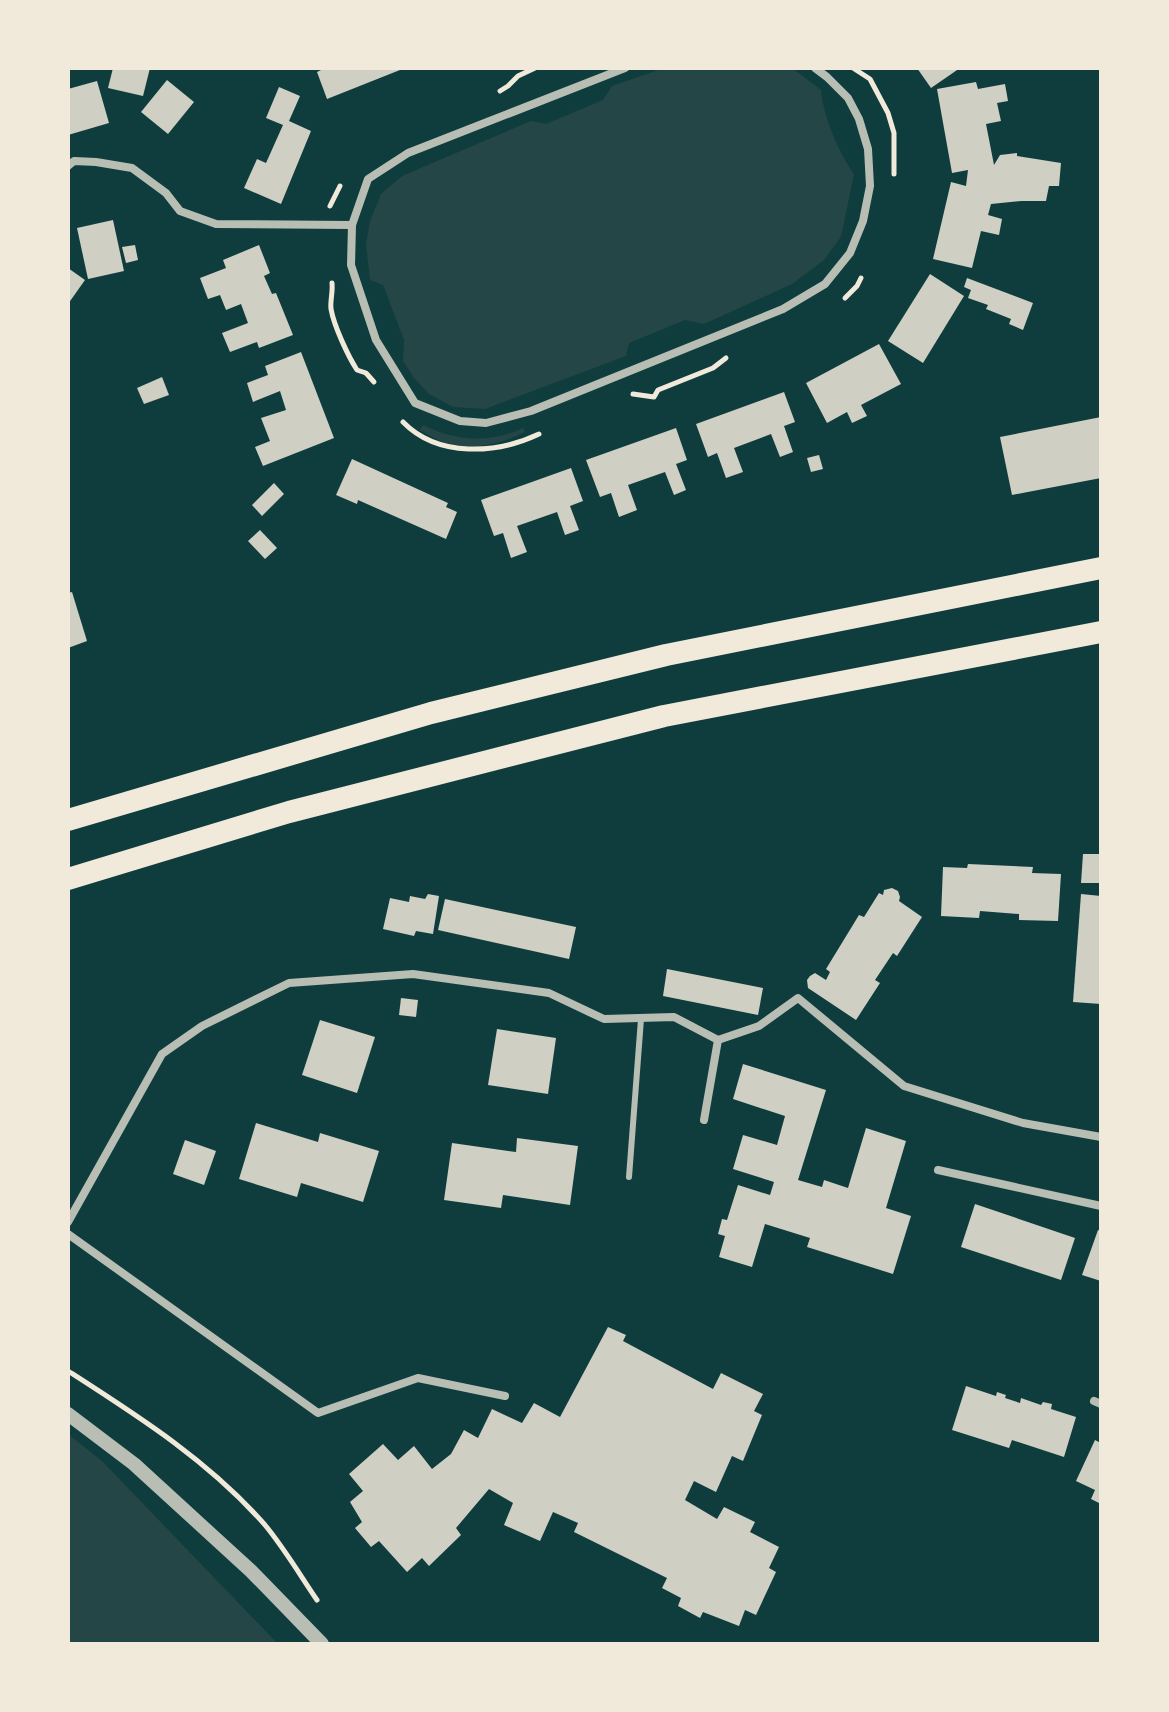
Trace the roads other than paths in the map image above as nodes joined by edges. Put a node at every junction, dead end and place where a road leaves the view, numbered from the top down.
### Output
1 (625, 68) edge
2 (815, 68) edge
3 (68, 166) edge
4 (352, 225) junction
5 (1101, 568) edge
6 (1101, 632) edge
7 (68, 820) edge
8 (68, 879) edge
9 (641, 1019) junction
10 (718, 1040) junction
11 (704, 1120) dead end
12 (1101, 1137) edge
13 (938, 1170) dead end
14 (629, 1177) dead end
15 (1101, 1206) edge
16 (68, 1222) edge
17 (68, 1234) edge
18 (505, 1396) dead end
19 (68, 1414) edge
20 (322, 1644) edge

1 - 4 street
2 - 4 street
3 - 4 street
5 - 7 highway
6 - 8 highway
9 - 10 street
9 - 14 lane
9 - 16 street
10 - 11 street
10 - 12 street
13 - 15 street
17 - 18 street
19 - 20 street

